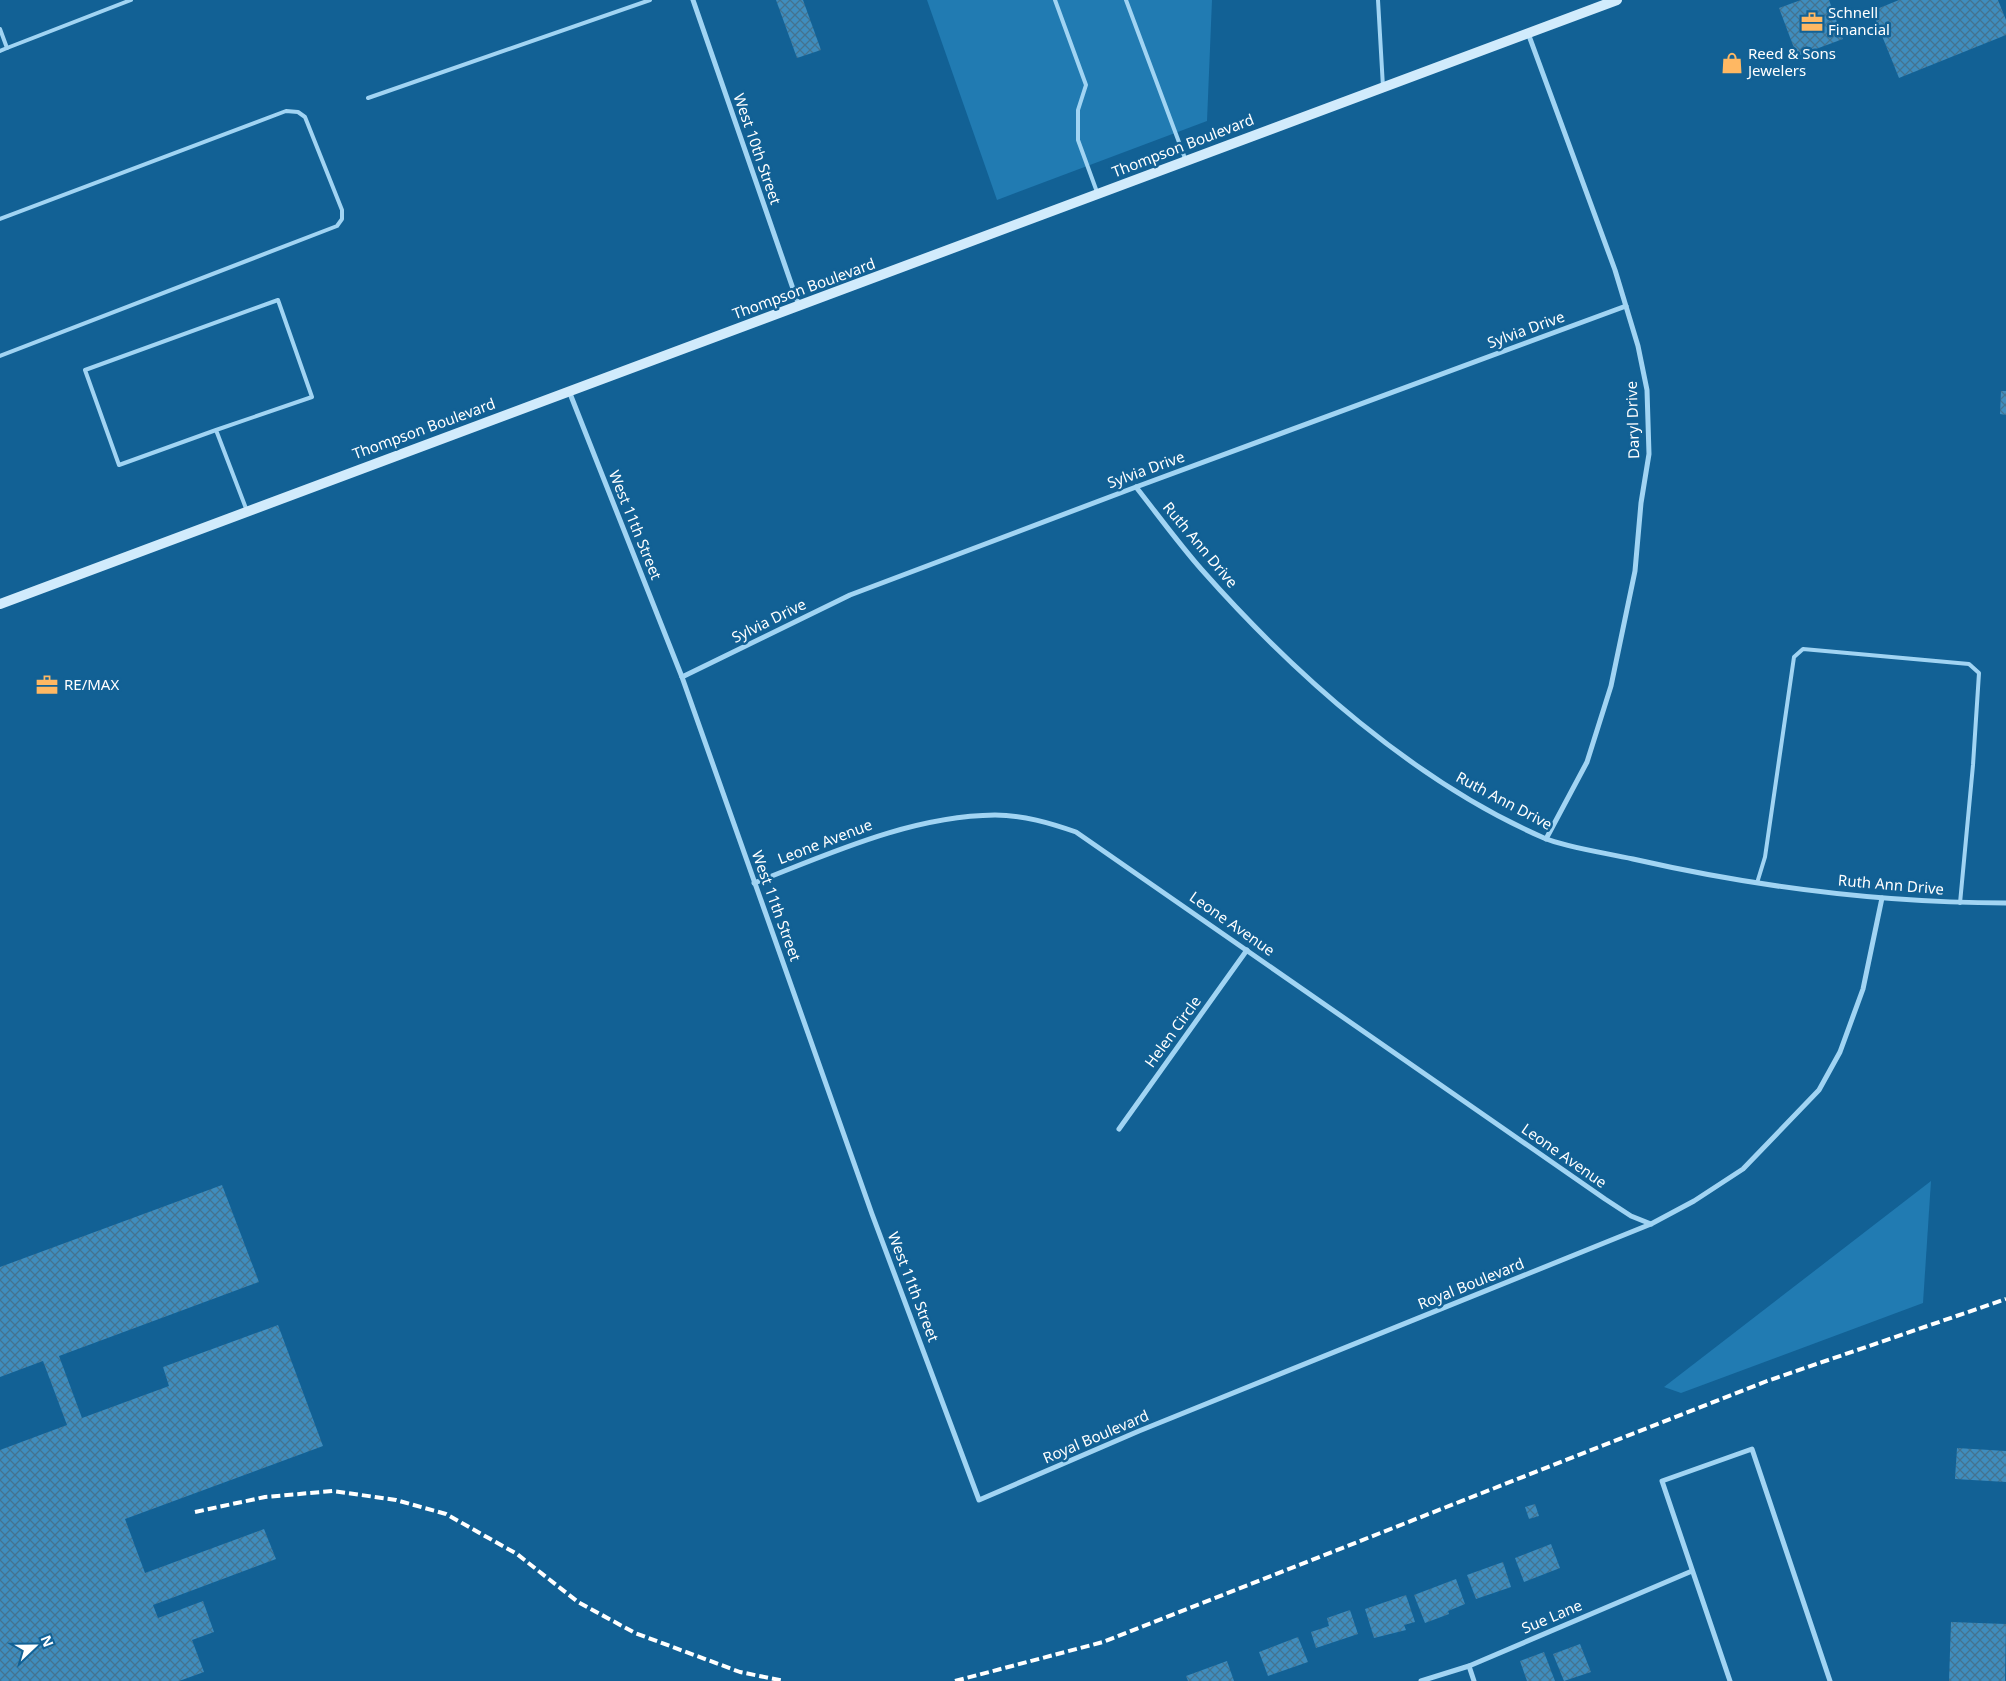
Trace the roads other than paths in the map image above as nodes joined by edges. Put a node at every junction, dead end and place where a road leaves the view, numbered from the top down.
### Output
1 (131, 0) edge
2 (650, 0) edge
3 (693, 0) edge
4 (1055, 0) edge
5 (1126, 0) edge
6 (1378, 0) edge
7 (1617, 0) edge
8 (1592, 4) edge
9 (0, 29) edge
10 (1528, 33) junction
11 (7, 48) junction
12 (0, 51) edge
13 (1383, 87) junction
14 (368, 98) dead end
15 (1186, 161) junction
16 (1097, 194) junction
17 (0, 219) edge
18 (1626, 306) junction
19 (799, 307) junction
20 (0, 356) edge
21 (569, 391) junction
22 (216, 430) junction
23 (1136, 487) junction
24 (247, 511) junction
25 (0, 604) edge
26 (682, 677) junction
27 (1546, 839) junction
28 (754, 882) junction
29 (1758, 883) junction
30 (1882, 898) junction
31 (1960, 903) junction
32 (2006, 903) edge
33 (1247, 950) junction
34 (1119, 1129) dead end
35 (1651, 1224) junction
36 (954, 1431) joint
37 (1692, 1571) junction
38 (1469, 1666) junction
39 (1421, 1681) edge
40 (1474, 1681) edge
41 (1730, 1681) edge
42 (1830, 1681) edge

1 - 11 lane
2 - 14 lane
3 - 19 street, West 10th Street
4 - 16 lane
5 - 15 lane
6 - 13 lane
7 - 8 main road, Thompson Boulevard
8 - 10 main road, Thompson Boulevard
9 - 11 lane
10 - 13 main road, Thompson Boulevard
10 - 18 street, Daryl Drive
11 - 12 lane
13 - 15 main road, Thompson Boulevard
15 - 16 main road, Thompson Boulevard
16 - 19 main road, Thompson Boulevard
17 - 20 lane
18 - 23 street, Sylvia Drive
18 - 27 street, Daryl Drive
19 - 21 main road, Thompson Boulevard
21 - 24 main road, Thompson Boulevard
21 - 26 street, West 11th Street
22 - 22 lane
22 - 24 lane
23 - 26 street, Sylvia Drive
23 - 27 street, Ruth Ann Drive
24 - 25 main road, Thompson Boulevard
26 - 28 street, West 11th Street
27 - 29 street, Ruth Ann Drive
28 - 33 street, Leone Avenue
28 - 36 street, West 11th Street
29 - 30 street, Ruth Ann Drive
29 - 31 lane
30 - 31 street, Ruth Ann Drive
30 - 35 street, Royal Boulevard
31 - 32 street, Ruth Ann Drive
33 - 34 street, Helen Circle
33 - 35 street, Leone Avenue
35 - 36 street, Royal Boulevard
37 - 38 street, Sue Lane
37 - 41 street
37 - 42 street
38 - 39 street, Sue Lane
38 - 40 street

